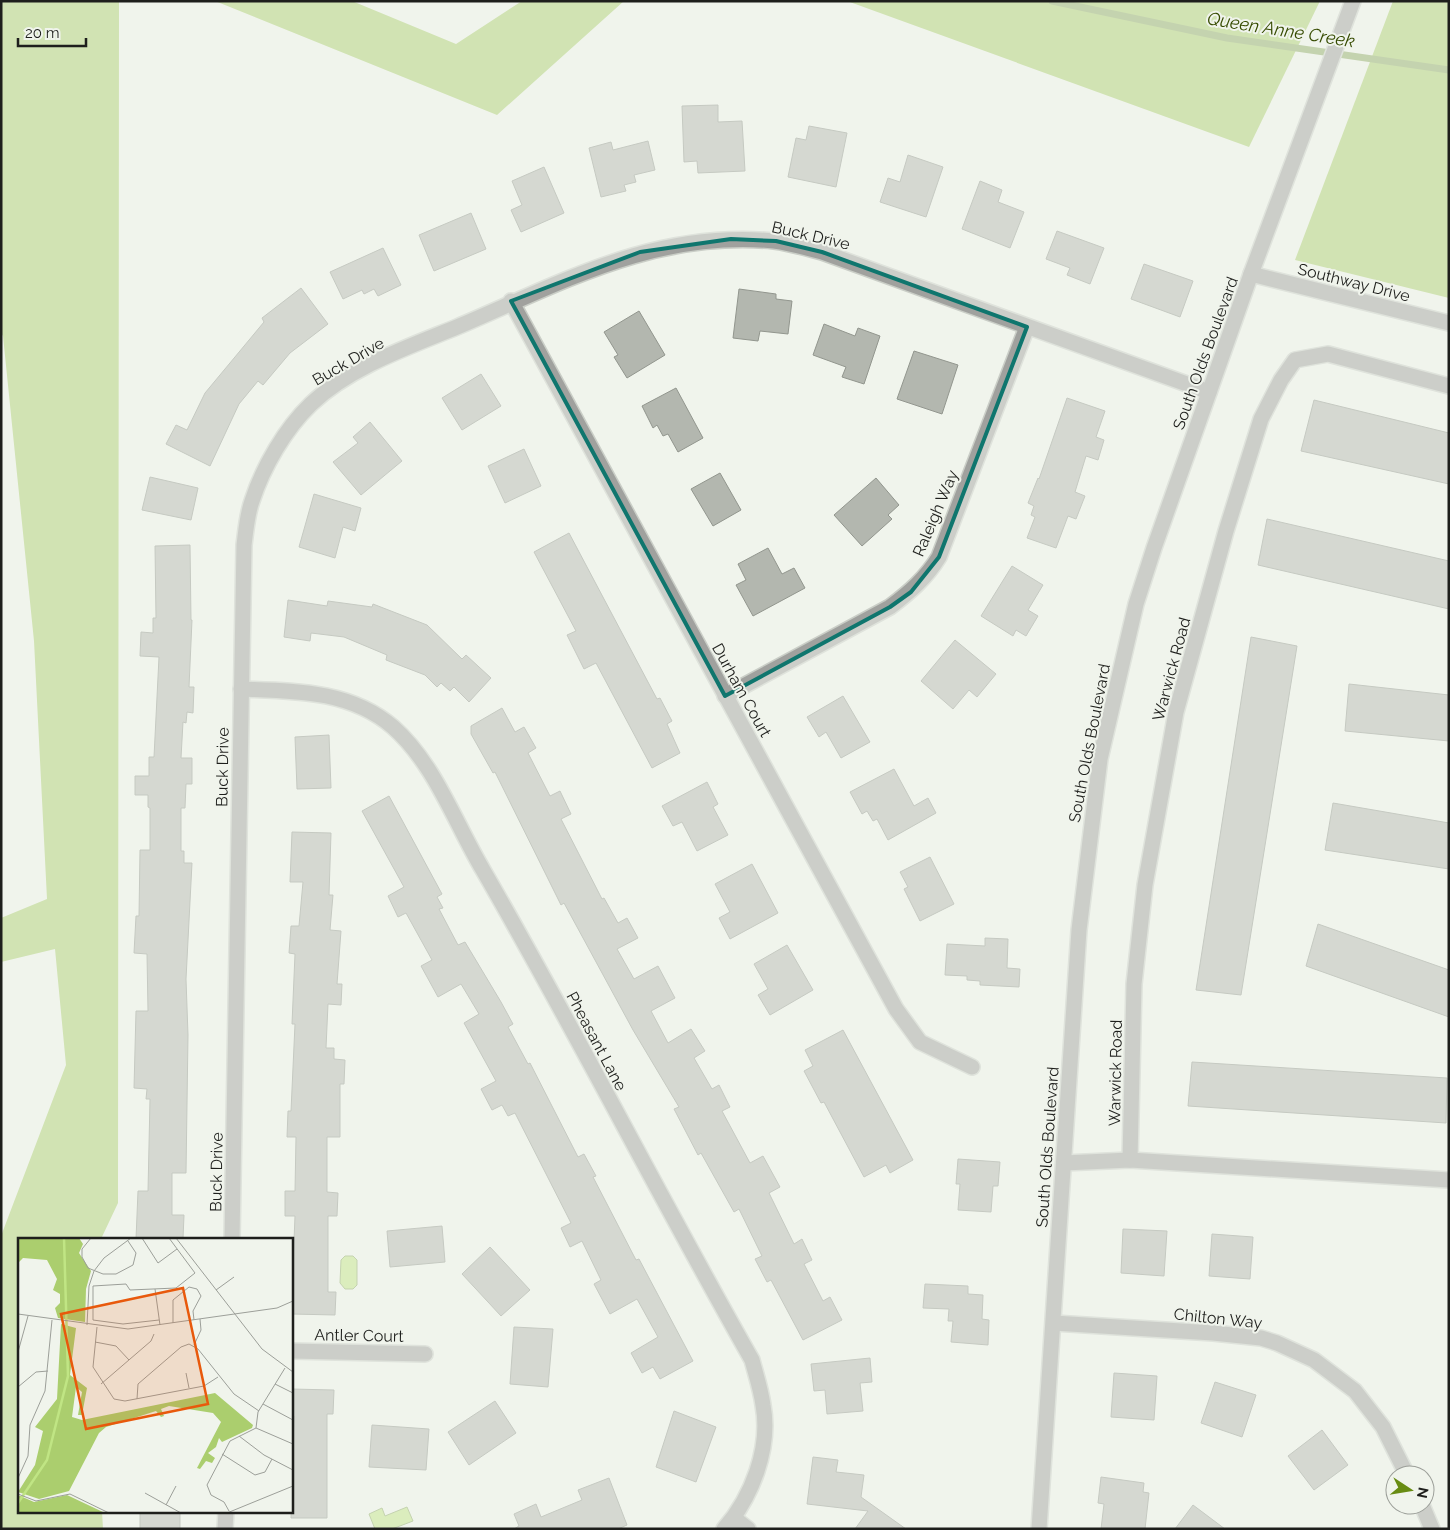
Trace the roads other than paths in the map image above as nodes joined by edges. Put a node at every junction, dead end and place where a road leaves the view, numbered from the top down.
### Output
1 (1353, 3) edge
2 (1251, 274) junction
3 (511, 301) junction
4 (1449, 323) edge
5 (1027, 327) junction
6 (1449, 386) edge
7 (1209, 392) junction
8 (241, 689) junction
9 (725, 696) junction
10 (972, 1067) dead end
11 (1130, 1160) junction
12 (1064, 1163) junction
13 (1449, 1180) edge
14 (232, 1238) edge
15 (1054, 1323) junction
16 (292, 1351) edge
17 (425, 1354) dead end
18 (1402, 1465) edge
19 (226, 1512) edge
20 (1426, 1515) edge
21 (729, 1523) edge
22 (225, 1529) edge
23 (748, 1529) edge
24 (1039, 1529) edge
25 (1432, 1529) edge

1 - 2 street, South Olds Boulevard
2 - 4 street, Southway Drive
2 - 7 street, South Olds Boulevard
3 - 5 street, Buck Drive
3 - 8 street, Buck Drive
3 - 9 street, Durham Court
5 - 7 street, Buck Drive
5 - 9 street, Raleigh Way
6 - 11 street, Warwick Road
7 - 12 street, South Olds Boulevard
8 - 14 street, Buck Drive
8 - 21 street, Pheasant Lane
9 - 10 street, Durham Court
11 - 12 street
11 - 13 street
12 - 15 street, South Olds Boulevard
15 - 18 street, Chilton Way
15 - 24 street, South Olds Boulevard
16 - 17 street, Antler Court
19 - 22 street
20 - 25 street
21 - 23 street

